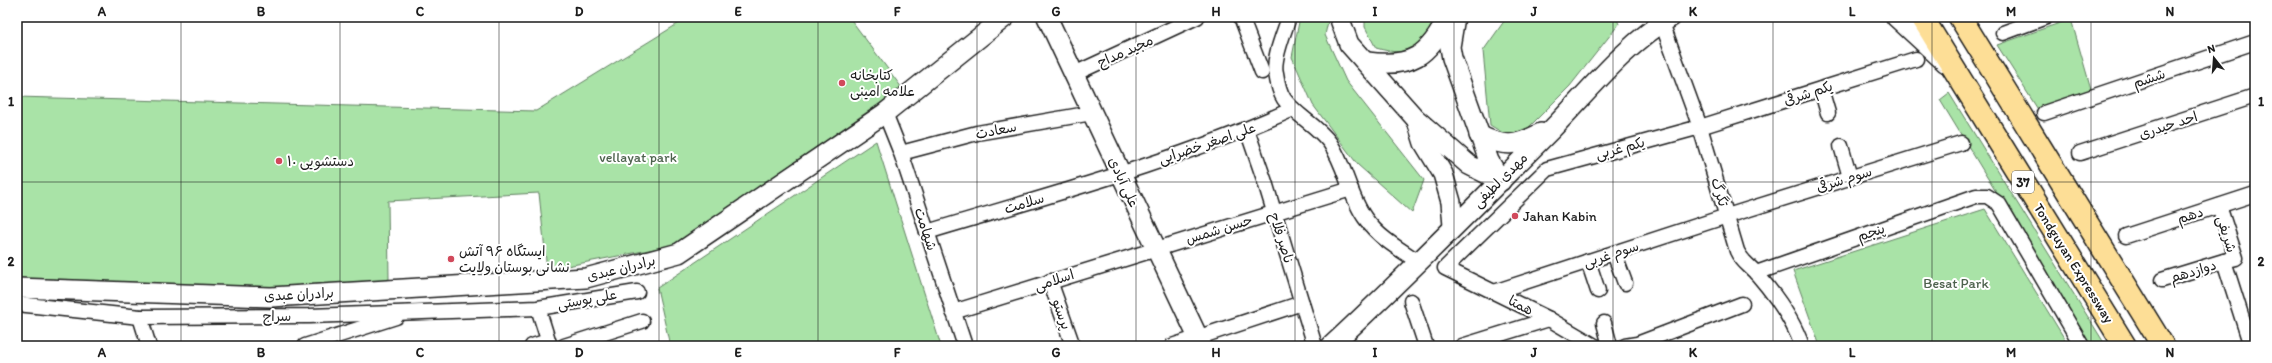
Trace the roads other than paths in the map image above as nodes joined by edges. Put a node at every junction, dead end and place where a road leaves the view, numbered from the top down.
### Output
1 (1005, 17) edge
2 (1047, 17) edge
3 (1197, 17) edge
4 (1241, 17) edge
5 (1289, 17) edge
6 (1339, 17) edge
7 (1448, 17) edge
8 (1455, 17) edge
9 (1896, 17) edge
10 (1922, 17) edge
11 (1960, 17) edge
12 (2044, 17) edge
13 (1666, 20) edge
14 (2003, 33) dead end
15 (2255, 42) edge
16 (1916, 59) dead end
17 (1366, 62) junction
18 (1953, 69) junction
19 (1262, 72) dead end
20 (1074, 74) junction
21 (1821, 89) junction
22 (2255, 96) edge
23 (1293, 109) junction
24 (885, 113) junction
25 (1092, 113) junction
26 (1828, 113) dead end
27 (2044, 113) dead end
28 (1415, 118) junction
29 (1553, 127) junction
30 (1700, 127) junction
31 (1247, 130) junction
32 (1479, 136) junction
33 (1961, 143) dead end
34 (1841, 146) dead end
35 (902, 153) junction
36 (2080, 153) dead end
37 (1120, 173) junction
38 (1850, 177) junction
39 (1501, 180) junction
40 (1351, 189) junction
41 (2255, 194) edge
42 (1516, 197) junction
43 (2219, 206) junction
44 (1274, 213) junction
45 (1727, 216) junction
46 (1454, 226) junction
47 (927, 232) junction
48 (2126, 236) dead end
49 (1156, 248) junction
50 (1614, 253) junction
51 (1588, 261) junction
52 (2224, 261) junction
53 (1419, 262) junction
54 (1756, 273) junction
55 (2162, 280) dead end
56 (1050, 281) junction
57 (1625, 283) dead end
58 (17, 288) edge
59 (1598, 291) dead end
60 (637, 292) dead end
61 (1494, 292) junction
62 (1411, 301) dead end
63 (1302, 303) junction
64 (17, 304) edge
65 (1742, 304) dead end
66 (538, 308) junction
67 (412, 312) junction
68 (953, 312) junction
69 (140, 317) junction
70 (1549, 319) junction
71 (642, 320) dead end
72 (1604, 324) dead end
73 (1200, 342) edge
74 (549, 343) edge
75 (1633, 345) edge
76 (149, 346) edge
77 (305, 346) edge
78 (532, 346) edge
79 (564, 346) edge
80 (965, 346) edge
81 (1073, 346) edge
82 (1172, 346) edge
83 (1315, 346) edge
84 (1331, 346) edge
85 (1426, 346) edge
86 (1462, 346) edge
87 (1595, 346) edge
88 (1610, 346) edge
89 (1802, 346) edge
90 (2082, 346) edge
91 (2125, 346) edge
92 (2163, 346) edge
93 (2251, 346) edge

1 - 24 main road, برادران عبدی
2 - 20 main road, علی آبادی
3 - 20 street, مجید مداح
4 - 19 street
5 - 23 street
6 - 17 main road
7 - 17 main road
8 - 32 main road
9 - 18 main road
10 - 18 highway, Tondguyan Expressway / 37
11 - 92 highway, 37
12 - 14 street
13 - 29 main road, مهدی لطیفی
13 - 30 street, تگرگ
15 - 27 street, ششم
16 - 21 street, یکم شرقی
17 - 28 main road
18 - 91 highway, Tondguyan Expressway / 37
20 - 25 main road, علی آبادی
21 - 26 street
21 - 30 street, یکم شرقی
22 - 36 street, احد حیدری
23 - 31 street, علی اصغر خضرایی
23 - 40 street
24 - 35 street, شهامت
24 - 58 main road, برادران عبدی
25 - 35 street, سعادت
25 - 37 main road, علی آبادی
28 - 39 main road
28 - 46 main road
29 - 32 main road
29 - 39 main road, مهدی لطیفی
30 - 42 street, یکم غربی
30 - 45 street, تگرگ
31 - 37 street, علی اصغر خضرایی
31 - 44 street, ناصر فلاح
32 - 39 main road
33 - 38 street, سوم شرقی
34 - 38 street
35 - 47 street, شهامت
37 - 47 street, سلامت
37 - 49 main road, علی آبادی
38 - 45 street, سوم شرقی
39 - 42 street
39 - 46 main road, مهدی لطیفی
40 - 44 street, حسن شمس
40 - 53 street
41 - 43 street, دهم
42 - 61 street, همتا
43 - 48 street, دهم
43 - 52 street, شریفی
44 - 49 street, حسن شمس
44 - 63 street, ناصر فلاح
45 - 50 street, سوم غربی
45 - 54 street, تگرگ
46 - 53 main road, مهدی لطیفی
47 - 68 street, شهامت
49 - 56 street, اسلامی
49 - 73 main road, علی آبادی
50 - 51 street, سوم غربی
50 - 57 street
51 - 59 street
51 - 61 street, سوم غربی
52 - 55 street, دوازدهم
52 - 93 street, شریفی
53 - 84 main road, مهدی لطیفی
54 - 89 street, تگرگ
54 - 90 street, پنجم
56 - 68 street, اسلامی
56 - 81 street, پرستو
60 - 66 street, علی پوستی
61 - 70 street, همتا
62 - 85 street
63 - 73 street
63 - 83 street, ناصر فلاح
64 - 69 street, سراج
65 - 75 street
66 - 67 street, سراج
66 - 74 street
67 - 69 street, سراج
67 - 77 street
68 - 80 street, شهامت
69 - 76 street
70 - 86 street
70 - 87 street, همتا
71 - 79 street
72 - 88 street
73 - 82 street
74 - 78 street

